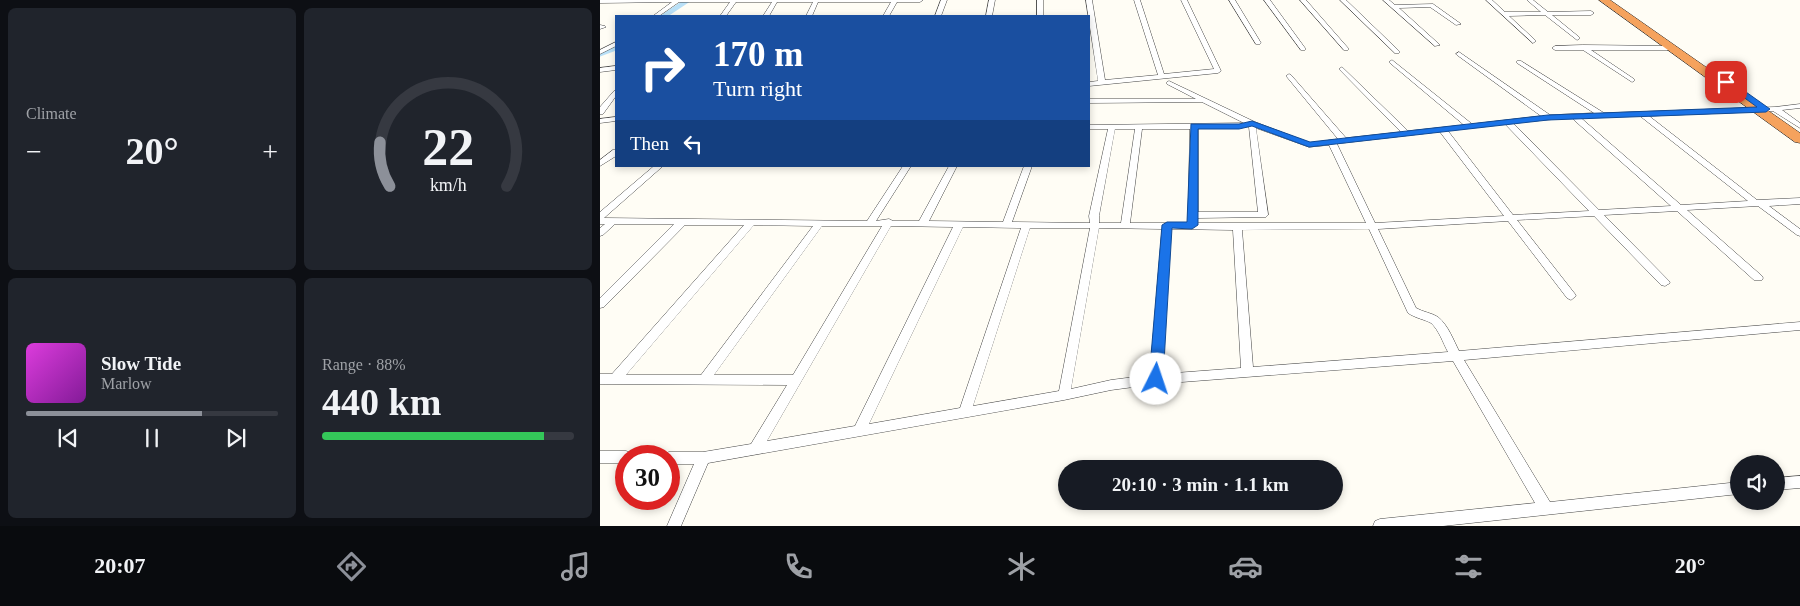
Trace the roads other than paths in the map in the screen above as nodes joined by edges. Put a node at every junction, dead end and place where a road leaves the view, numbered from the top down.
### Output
1 (667, 0) edge
2 (862, 0) edge
3 (894, 0) edge
4 (920, 0) edge
5 (944, 0) edge
6 (992, 0) edge
7 (1040, 0) edge
8 (1089, 0) edge
9 (1137, 0) edge
10 (1184, 0) edge
11 (1232, 0) edge
12 (1267, 0) edge
13 (1303, 0) edge
14 (1343, 0) edge
15 (1386, 0) edge
16 (1489, 0) edge
17 (1530, 0) edge
18 (1604, 0) edge
19 (1610, 0) edge
20 (600, 1) edge
21 (679, 1) edge
22 (693, 1) edge
23 (734, 1) edge
24 (774, 1) edge
25 (816, 1) edge
26 (1393, 7) junction
27 (1591, 13) dead end
28 (1504, 14) junction
29 (1546, 14) junction
30 (658, 15) edge
31 (724, 15) edge
32 (767, 15) edge
33 (809, 15) edge
34 (886, 15) edge
35 (938, 15) edge
36 (989, 15) edge
37 (1040, 15) edge
38 (1458, 24) dead end
39 (1577, 38) dead end
40 (1534, 41) dead end
41 (1258, 43) dead end
42 (615, 44) edge
43 (1437, 45) dead end
44 (1582, 46) junction
45 (1555, 48) dead end
46 (1671, 48) junction
47 (1304, 49) dead end
48 (1346, 49) dead end
49 (600, 52) edge
50 (1397, 52) dead end
51 (1459, 54) dead end
52 (1392, 62) dead end
53 (1518, 62) dead end
54 (615, 68) edge
55 (1342, 69) dead end
56 (600, 70) edge
57 (1289, 76) dead end
58 (1162, 77) junction
59 (1632, 80) dead end
60 (1102, 83) junction
61 (1090, 84) edge
62 (1169, 84) dead end
63 (615, 93) edge
64 (1090, 101) edge
65 (1203, 101) junction
66 (1800, 106) edge
67 (1766, 109) junction
68 (600, 112) edge
69 (1641, 114) junction
70 (1602, 115) junction
71 (1548, 118) junction
72 (1577, 118) junction
73 (615, 119) edge
74 (600, 121) edge
75 (1506, 122) junction
76 (1252, 124) junction
77 (1090, 126) edge
78 (1112, 126) junction
79 (1139, 126) junction
80 (1194, 126) junction
81 (1469, 126) junction
82 (1800, 126) edge
83 (1442, 129) junction
84 (1406, 133) junction
85 (1800, 133) edge
86 (1800, 139) edge
87 (1338, 141) junction
88 (615, 153) edge
89 (600, 164) edge
90 (658, 167) edge
91 (906, 167) edge
92 (952, 167) edge
93 (1028, 167) edge
94 (1800, 201) edge
95 (1761, 204) junction
96 (1679, 208) junction
97 (1594, 213) junction
98 (1263, 215) junction
99 (600, 217) edge
100 (1510, 218) junction
101 (1193, 220) junction
102 (600, 221) edge
103 (613, 221) junction
104 (682, 221) junction
105 (752, 222) junction
106 (820, 222) junction
107 (871, 222) junction
108 (889, 222) junction
109 (923, 223) junction
110 (960, 223) junction
111 (1006, 224) junction
112 (1027, 224) junction
113 (1095, 224) junction
114 (1125, 224) junction
115 (1167, 225) junction
116 (1236, 226) junction
117 (1374, 226) junction
118 (1265, 227) junction
119 (600, 233) edge
120 (1800, 233) edge
121 (1758, 278) dead end
122 (1665, 284) dead end
123 (1570, 296) dead end
124 (600, 304) edge
125 (1800, 326) edge
126 (1456, 356) junction
127 (1247, 373) junction
128 (600, 378) edge
129 (615, 379) junction
130 (705, 379) junction
131 (1156, 379) junction
132 (795, 380) junction
133 (1064, 395) junction
134 (965, 412) junction
135 (859, 431) junction
136 (755, 450) junction
137 (600, 457) edge
138 (615, 457) edge
139 (680, 458) edge
140 (703, 458) junction
141 (1800, 482) edge
142 (1785, 483) edge
143 (1730, 489) edge
144 (1546, 508) junction
145 (674, 526) edge
146 (1380, 526) edge

1 - 20 street
1 - 21 street
2 - 3 street
2 - 25 street
3 - 4 street
3 - 34 street
5 - 35 street
6 - 36 street
7 - 37 street
8 - 60 street
9 - 58 street
10 - 58 street
11 - 41 street
12 - 47 street
13 - 48 street
14 - 50 street
15 - 26 street
16 - 28 street
17 - 29 street
18 - 46 highway
19 - 67 highway
21 - 22 street
21 - 30 street
22 - 23 street
23 - 24 street
23 - 31 street
24 - 25 street
24 - 32 street
25 - 33 street
26 - 38 street
26 - 43 street
27 - 29 street
28 - 29 street
28 - 40 street
29 - 39 street
42 - 49 street
44 - 45 street
44 - 46 street
44 - 59 street
46 - 67 highway
51 - 71 street
52 - 81 street
53 - 70 street
54 - 56 street
55 - 84 street
57 - 87 street
58 - 60 street
60 - 61 street
62 - 65 street
63 - 68 street
64 - 65 street
65 - 76 street
66 - 67 street
67 - 69 street
67 - 82 street
67 - 85 highway
67 - 86 highway
69 - 70 street
69 - 95 street
70 - 72 street
71 - 72 street
71 - 75 street
72 - 96 street
73 - 74 street
75 - 81 street
75 - 97 street
76 - 80 street
76 - 87 street
76 - 98 street
77 - 78 street
78 - 79 street
78 - 113 street
79 - 80 street
79 - 114 street
80 - 101 street
81 - 83 street
83 - 84 street
83 - 100 street
84 - 87 street
87 - 117 street
88 - 89 street
90 - 99 street
91 - 107 street
92 - 109 street
93 - 111 street
94 - 95 street
95 - 96 street
95 - 120 street
96 - 97 street
96 - 121 street
97 - 100 street
97 - 122 street
98 - 101 street
98 - 118 street
100 - 117 street
100 - 123 street
101 - 115 street
101 - 116 street
102 - 103 street
103 - 104 street
103 - 119 street
104 - 105 street
104 - 124 street
105 - 106 street
105 - 129 street
106 - 107 street
106 - 130 street
107 - 108 street
108 - 109 street
108 - 132 street
109 - 110 street
110 - 111 street
110 - 135 street
111 - 112 street
112 - 113 street
112 - 134 street
113 - 114 street
113 - 133 street
114 - 115 street
115 - 131 street
116 - 118 street
116 - 127 street
117 - 118 street
117 - 126 street
125 - 126 street
126 - 127 street
126 - 144 street
127 - 131 street
128 - 129 street
129 - 130 street
130 - 132 street
131 - 133 street
132 - 136 street
133 - 134 street
134 - 135 street
135 - 136 street
136 - 140 street
137 - 138 street
139 - 140 street
140 - 145 street
141 - 142 street
143 - 144 street
144 - 146 street

